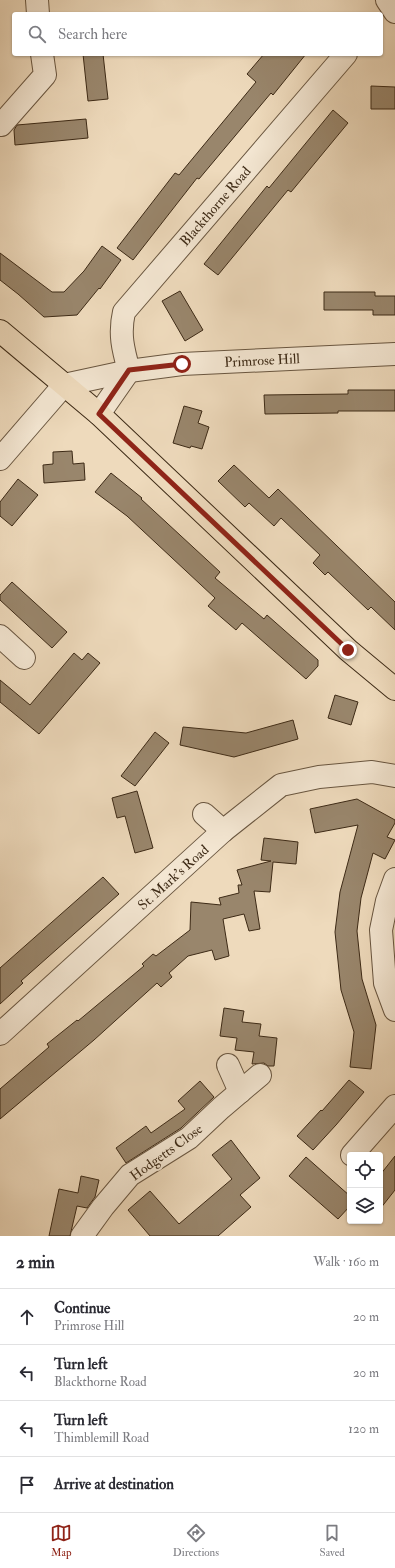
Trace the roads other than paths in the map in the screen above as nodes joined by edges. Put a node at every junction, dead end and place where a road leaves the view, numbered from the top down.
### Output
1 (36, 0) edge
2 (38, 12) edge
3 (344, 56) edge
4 (44, 65) edge
5 (1, 125) dead end
6 (0, 331) edge
7 (395, 354) edge
8 (129, 370) junction
9 (64, 385) junction
10 (99, 414) junction
11 (0, 459) edge
12 (0, 636) edge
13 (24, 658) dead end
14 (395, 689) edge
15 (395, 763) edge
16 (372, 772) junction
17 (395, 776) edge
18 (204, 814) dead end
19 (223, 831) junction
20 (395, 879) edge
21 (395, 1010) edge
22 (0, 1034) edge
23 (228, 1065) dead end
24 (260, 1075) dead end
25 (240, 1092) junction
26 (395, 1106) edge
27 (354, 1152) edge
28 (82, 1236) edge

1 - 2 street
3 - 8 street, Blackthorne Road
4 - 5 street
6 - 9 main road
7 - 8 street, Primrose Hill
8 - 9 street
8 - 10 street
9 - 10 main road
9 - 11 street
10 - 14 main road
12 - 13 street
15 - 16 street, St. Mark's Road
16 - 17 street, St. Mark's Road
16 - 19 street, St. Mark's Road
18 - 19 street
19 - 22 street, St. Mark's Road
20 - 21 street
23 - 25 street
24 - 25 street, Hodgetts Close
25 - 28 street, Hodgetts Close
26 - 27 street

